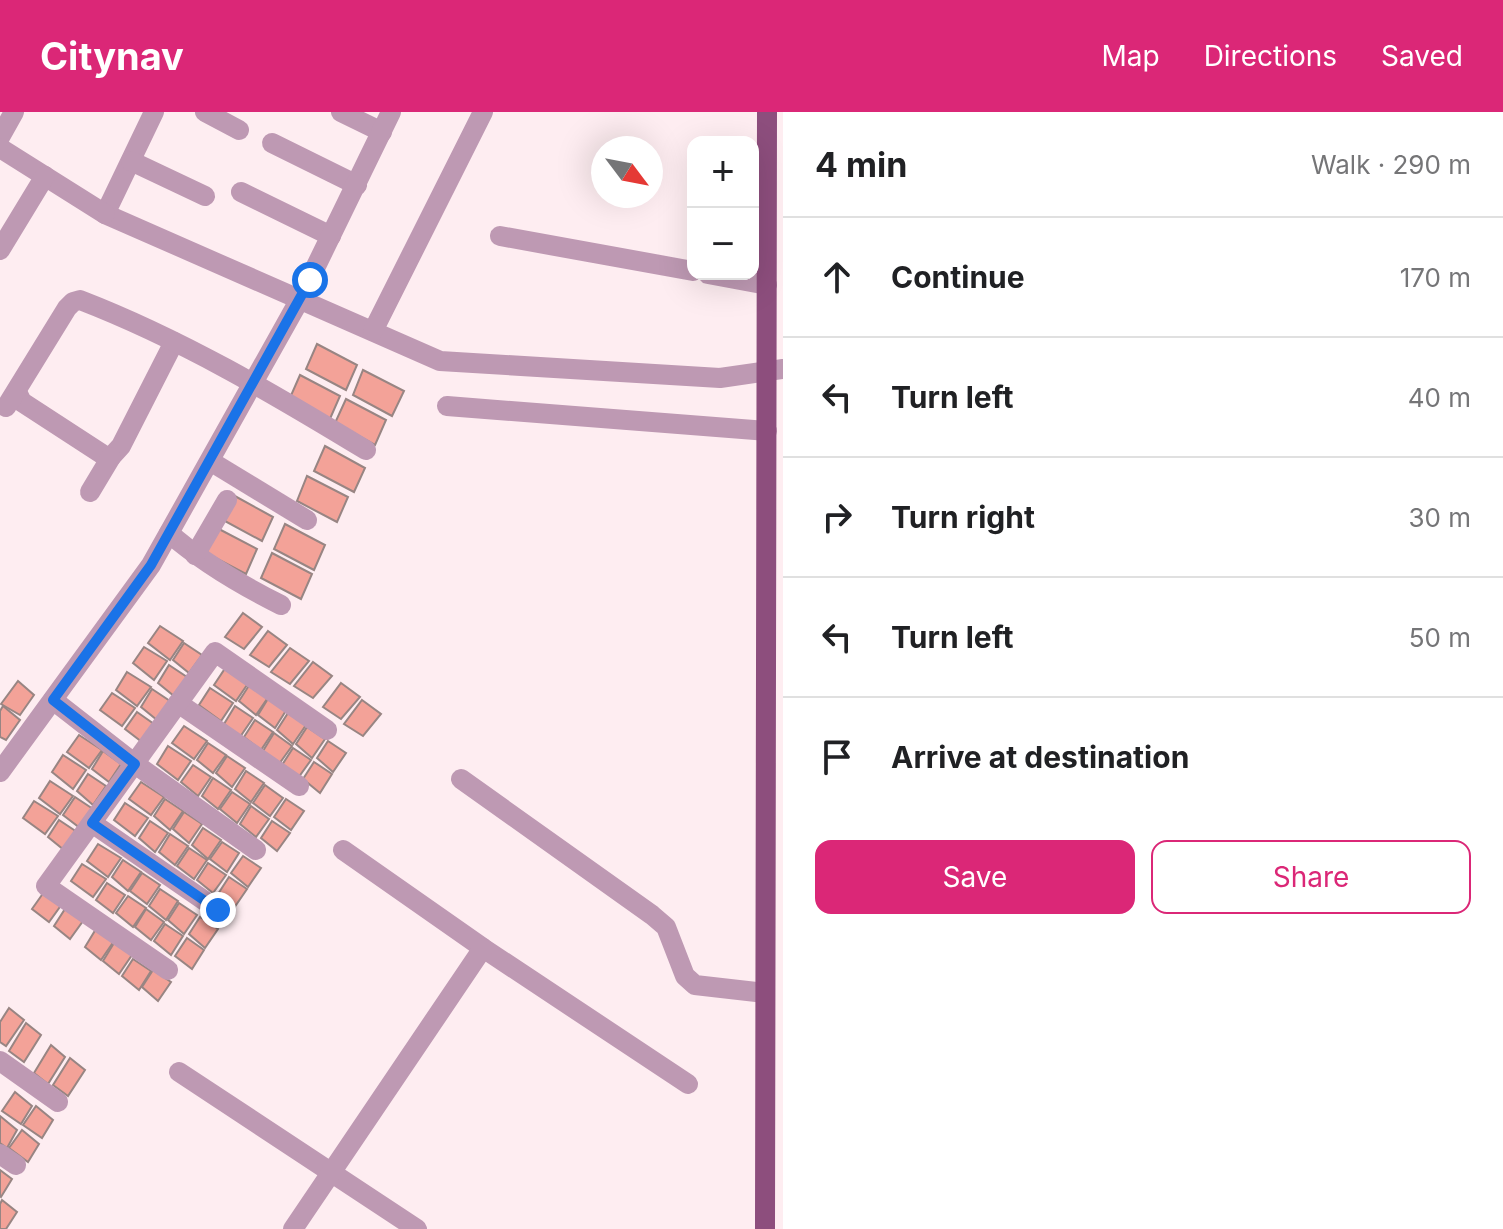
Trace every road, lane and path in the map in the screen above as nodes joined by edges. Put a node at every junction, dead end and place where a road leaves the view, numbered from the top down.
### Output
1 (14, 112) edge
2 (154, 112) edge
3 (205, 112) edge
4 (341, 112) edge
5 (391, 112) edge
6 (483, 112) edge
7 (767, 112) edge
8 (239, 130) dead end
9 (382, 132) junction
10 (0, 137) edge
11 (272, 143) dead end
12 (0, 148) edge
13 (131, 161) junction
14 (45, 176) junction
15 (357, 185) junction
16 (241, 192) dead end
17 (205, 196) dead end
18 (105, 214) junction
19 (6, 227) edge
20 (331, 236) junction
21 (500, 236) dead end
22 (0, 250) edge
23 (687, 270) edge
24 (740, 280) edge
25 (767, 285) junction
26 (300, 299) junction
27 (373, 331) junction
28 (174, 342) junction
29 (775, 370) edge
30 (254, 382) junction
31 (447, 406) dead end
32 (767, 431) junction
33 (366, 450) dead end
34 (111, 457) junction
35 (210, 461) junction
36 (90, 492) dead end
37 (227, 500) dead end
38 (307, 520) dead end
39 (169, 533) junction
40 (195, 555) junction
41 (281, 605) dead end
42 (53, 700) junction
43 (178, 703) junction
44 (327, 730) dead end
45 (135, 764) junction
46 (0, 772) edge
47 (461, 779) dead end
48 (299, 786) dead end
49 (92, 823) junction
50 (256, 850) dead end
51 (343, 850) dead end
52 (218, 910) dead end
53 (483, 948) junction
54 (168, 970) dead end
55 (765, 993) junction
56 (0, 1061) edge
57 (179, 1072) dead end
58 (688, 1084) dead end
59 (58, 1102) dead end
60 (331, 1173) junction
61 (293, 1229) edge
62 (417, 1229) edge
63 (765, 1229) edge

1 - 10 street
2 - 13 street
3 - 8 street
4 - 9 street
5 - 9 street
6 - 27 street
7 - 25 main road
9 - 15 street
11 - 15 street
12 - 14 street
13 - 17 street
13 - 18 street
14 - 18 street
14 - 19 street
15 - 20 street
16 - 20 street
18 - 26 street
19 - 22 street
20 - 26 street
21 - 23 street
24 - 25 street
25 - 29 main road
26 - 27 street
26 - 30 street
27 - 29 street
28 - 30 street
28 - 34 street
28 - 34 street
29 - 32 main road
30 - 33 street
30 - 35 street
31 - 32 street
32 - 55 main road
34 - 36 street
35 - 38 street
35 - 39 street
37 - 40 street
39 - 40 street
39 - 42 street
40 - 41 street
42 - 45 street
42 - 46 street
43 - 44 street
43 - 45 street
43 - 48 street
45 - 49 street
45 - 50 street
47 - 55 street
49 - 52 street
49 - 54 street
51 - 53 street
53 - 58 street
53 - 60 street
55 - 63 main road
56 - 59 street
57 - 60 street
60 - 61 street
60 - 62 street

